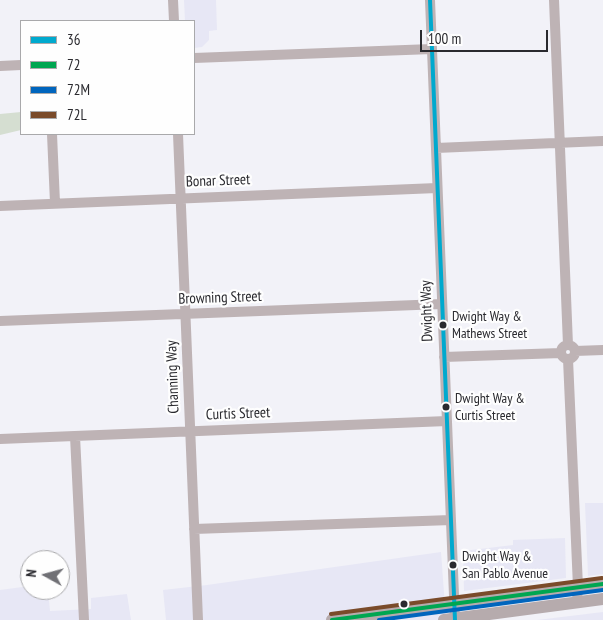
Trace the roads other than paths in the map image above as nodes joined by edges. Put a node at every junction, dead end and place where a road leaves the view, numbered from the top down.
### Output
1 (173, 0) edge
2 (430, 0) edge
3 (554, 0) edge
4 (174, 20) edge
5 (432, 49) junction
6 (195, 58) edge
7 (20, 65) edge
8 (0, 66) edge
9 (52, 135) edge
10 (178, 135) edge
11 (603, 140) edge
12 (560, 142) junction
13 (436, 148) junction
14 (437, 188) junction
15 (181, 198) junction
16 (55, 203) junction
17 (0, 206) edge
18 (442, 304) junction
19 (186, 314) junction
20 (0, 322) edge
21 (603, 350) edge
22 (568, 352) junction
23 (444, 357) junction
24 (447, 421) junction
25 (190, 431) junction
26 (75, 436) junction
27 (0, 439) edge
28 (450, 520) junction
29 (194, 530) junction
30 (603, 584) edge
31 (578, 587) junction
32 (603, 598) edge
33 (576, 602) junction
34 (454, 604) junction
35 (84, 620) edge
36 (198, 620) edge
37 (332, 620) edge
38 (452, 620) edge

1 - 4 street
2 - 5 street, Dwight Way
3 - 12 street
5 - 6 street
5 - 13 street, Dwight Way
7 - 8 street
9 - 16 street
10 - 15 street, Channing Way
11 - 12 street
12 - 13 street
12 - 22 street
13 - 14 street, Dwight Way
14 - 15 street, Bonar Street
14 - 18 street, Dwight Way
15 - 16 street, Bonar Street
15 - 19 street, Channing Way
16 - 17 street, Bonar Street
18 - 19 street, Browning Street
18 - 23 street, Dwight Way
19 - 20 street, Browning Street
19 - 25 street, Channing Way
21 - 22 street
22 - 23 street
22 - 31 street
23 - 24 street, Dwight Way
24 - 25 street, Curtis Street
24 - 28 street, Dwight Way
25 - 26 street, Curtis Street
25 - 29 street, Channing Way
26 - 27 street, Curtis Street
26 - 35 street
28 - 29 street
28 - 34 street, Dwight Way
29 - 36 street, Channing Way
30 - 31 main road
31 - 33 street
31 - 34 main road
32 - 33 main road
33 - 38 main road
34 - 37 main road
34 - 38 street, Dwight Way

